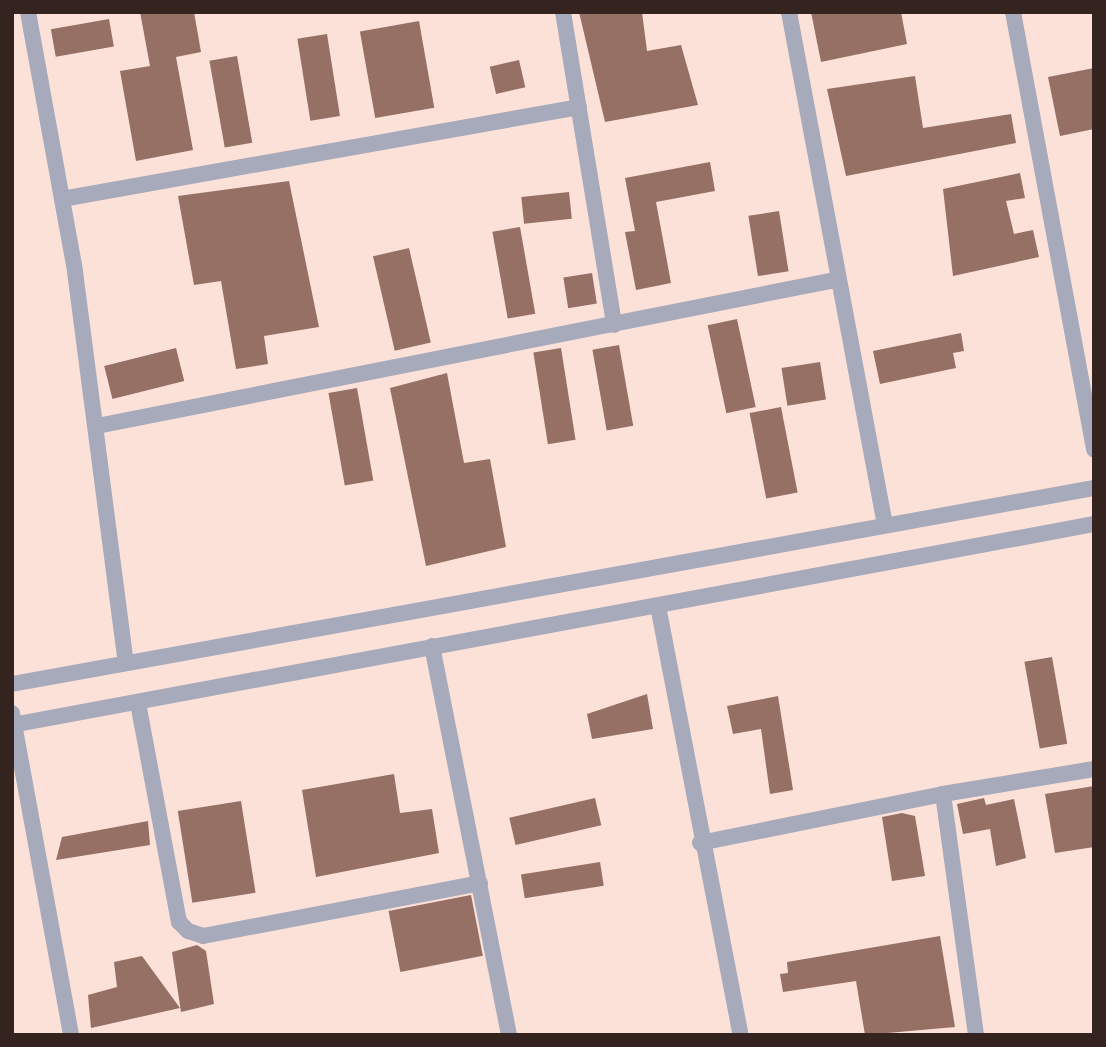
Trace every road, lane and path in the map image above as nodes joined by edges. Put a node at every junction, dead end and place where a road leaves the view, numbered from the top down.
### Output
1 (28, 12) edge
2 (563, 12) edge
3 (789, 12) edge
4 (1013, 12) edge
5 (579, 107) junction
6 (62, 199) junction
7 (835, 280) junction
8 (614, 325) junction
9 (97, 426) junction
10 (1094, 450) edge
11 (1094, 488) edge
12 (1094, 524) edge
13 (885, 525) junction
14 (658, 606) junction
15 (432, 646) junction
16 (126, 663) junction
17 (12, 684) edge
18 (138, 703) junction
19 (13, 721) edge
20 (1094, 769) edge
21 (943, 794) junction
22 (700, 843) junction
23 (480, 883) junction
24 (71, 1035) edge
25 (509, 1035) edge
26 (741, 1035) edge
27 (976, 1035) edge

1 - 6 street
2 - 5 street
3 - 7 street
4 - 10 street
5 - 6 street
5 - 8 street
6 - 9 street
7 - 8 street
7 - 13 street
8 - 9 street
9 - 16 street
11 - 13 street
12 - 14 street
13 - 16 street
14 - 15 street
14 - 22 street
15 - 18 street
15 - 23 street
16 - 17 street
18 - 19 street
18 - 23 street
19 - 24 street
20 - 21 street
21 - 22 street
21 - 27 street
22 - 26 street
23 - 25 street

